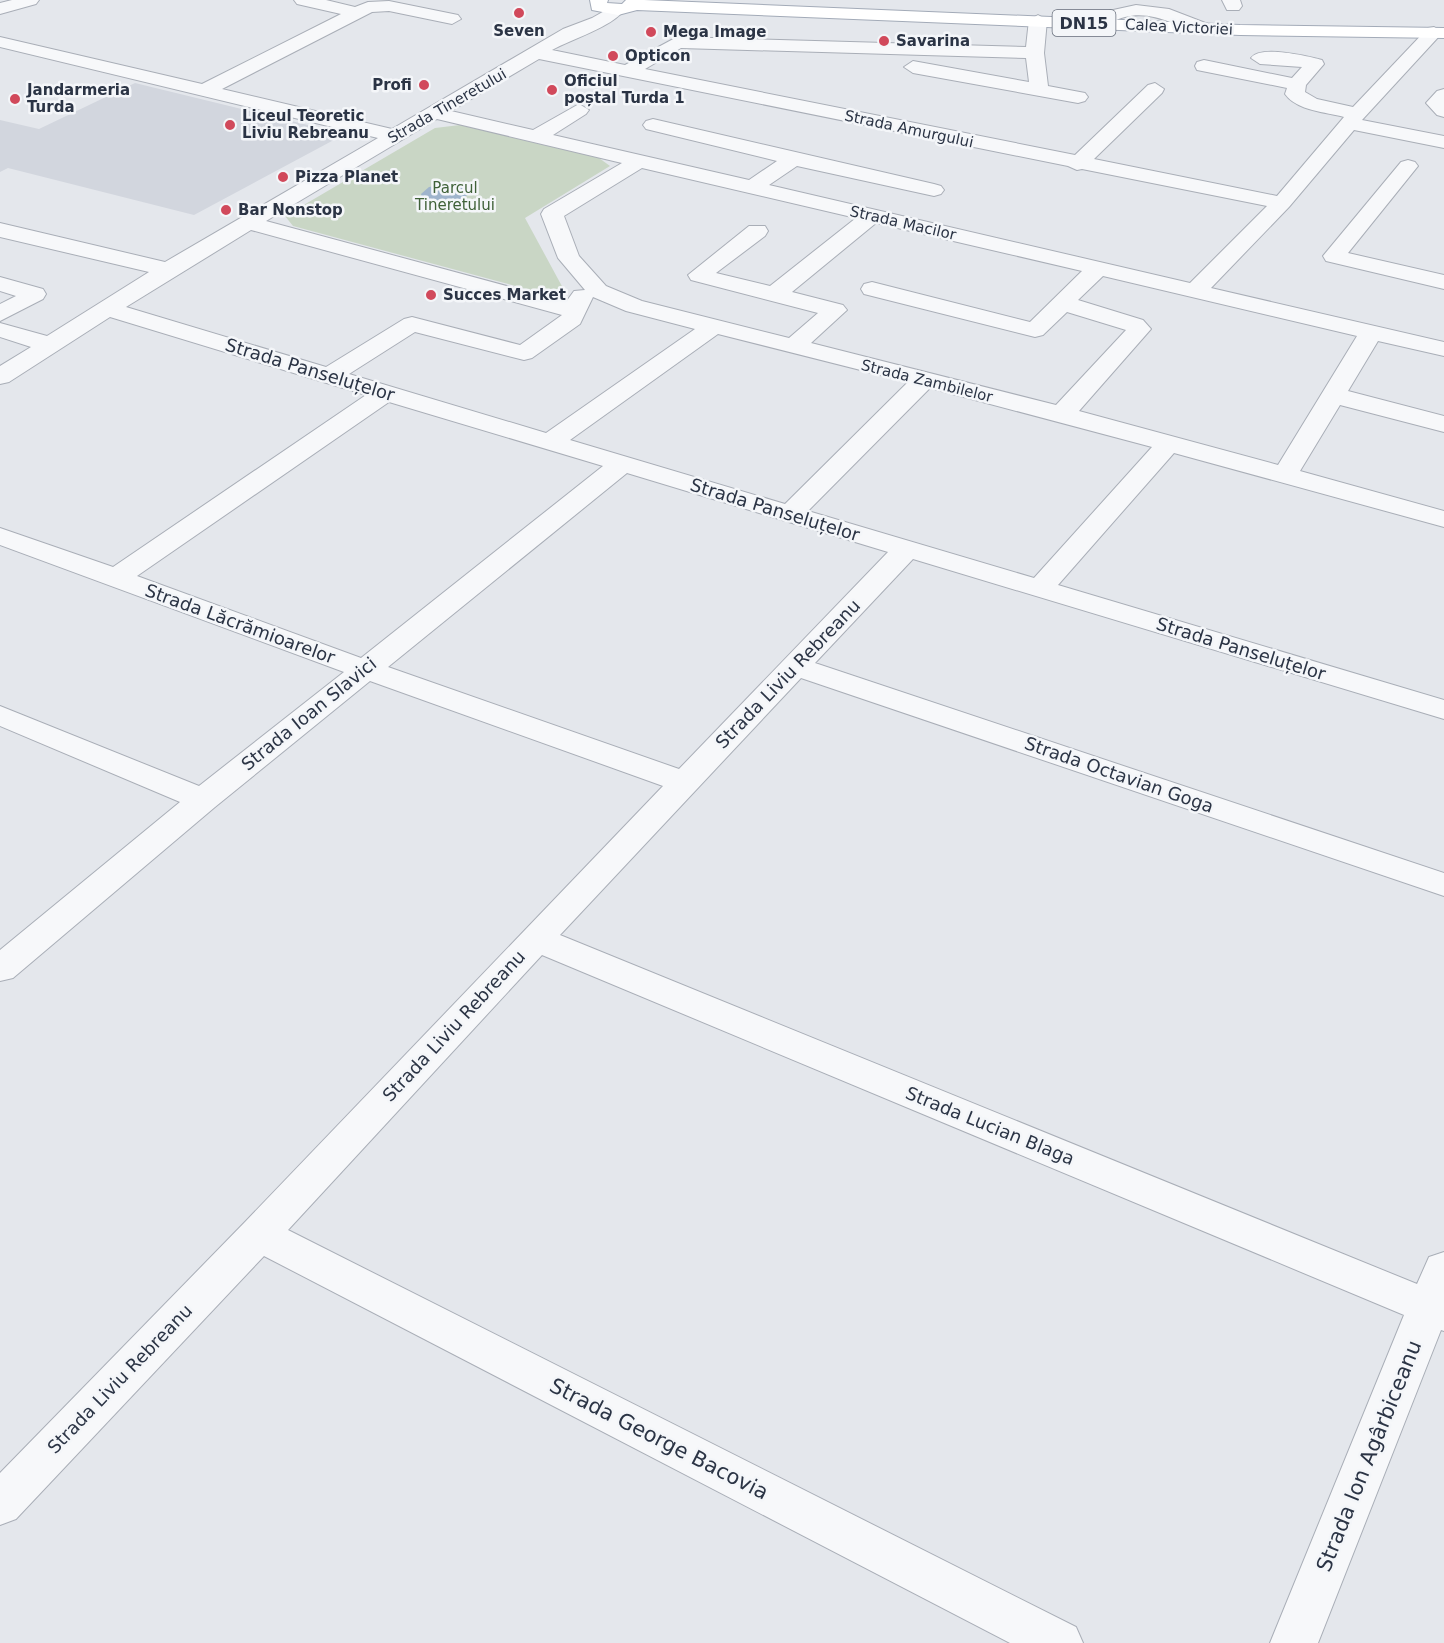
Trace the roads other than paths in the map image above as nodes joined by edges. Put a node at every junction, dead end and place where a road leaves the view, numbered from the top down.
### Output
1 (30, 0) edge
2 (303, 0) edge
3 (1031, 0) edge
4 (641, 2) edge
5 (688, 2) edge
6 (600, 4) edge
7 (0, 9) edge
8 (734, 9) junction
9 (356, 12) junction
10 (910, 17) junction
11 (452, 19) dead end
12 (1034, 20) junction
13 (1439, 32) edge
14 (0, 42) edge
15 (538, 53) junction
16 (1035, 53) junction
17 (901, 58) junction
18 (1260, 58) dead end
19 (876, 61) dead end
20 (1204, 66) dead end
21 (621, 71) junction
22 (1297, 84) junction
23 (1035, 89) junction
24 (1155, 89) dead end
25 (204, 91) junction
26 (1444, 95) edge
27 (1078, 97) dead end
28 (1444, 111) edge
29 (435, 113) junction
30 (1353, 119) junction
31 (653, 125) dead end
32 (396, 136) junction
33 (536, 137) junction
34 (1444, 142) edge
35 (794, 159) junction
36 (639, 161) junction
37 (1077, 164) junction
38 (1408, 166) dead end
39 (751, 188) junction
40 (934, 190) dead end
41 (1282, 203) junction
42 (871, 216) junction
43 (249, 223) junction
44 (0, 230) edge
45 (757, 231) dead end
46 (1097, 269) junction
47 (168, 270) junction
48 (1444, 282) edge
49 (0, 285) edge
50 (872, 289) dead end
51 (598, 291) junction
52 (1194, 292) junction
53 (775, 294) junction
54 (1062, 303) junction
55 (107, 309) junction
56 (574, 311) junction
57 (0, 314) edge
58 (713, 327) junction
59 (1371, 332) junction
60 (5, 336) edge
61 (51, 345) junction
62 (793, 347) junction
63 (1444, 349) edge
64 (329, 376) junction
65 (0, 377) edge
66 (924, 380) junction
67 (385, 393) junction
68 (1332, 396) junction
69 (1062, 414) junction
70 (1444, 424) edge
71 (550, 442) junction
72 (1168, 444) junction
73 (622, 464) junction
74 (1285, 475) junction
75 (790, 514) junction
76 (1444, 519) edge
77 (0, 536) edge
78 (907, 549) junction
79 (116, 578) junction
80 (1039, 589) junction
81 (795, 666) junction
82 (364, 669) junction
83 (1444, 710) edge
84 (0, 715) edge
85 (685, 782) junction
86 (203, 800) junction
87 (1444, 885) edge
88 (536, 939) junction
89 (0, 969) edge
90 (259, 1234) junction
91 (1439, 1296) edge
92 (0, 1504) edge
93 (1059, 1643) edge
94 (1294, 1643) edge

1 - 7 street
2 - 9 street
3 - 12 street
4 - 5 main road, Calea Victoriei / DN15
4 - 6 main road, Calea Victoriei / DN15
4 - 8 main road, Calea Victoriei / DN15
5 - 8 main road, Calea Victoriei / DN15
6 - 15 street, Strada Tineretului
8 - 10 main road, Calea Victoriei / DN15
9 - 11 street
9 - 25 street
10 - 12 main road, Calea Victoriei / DN15
10 - 17 street
12 - 13 main road, Calea Victoriei / DN15
12 - 16 street
13 - 30 street
14 - 25 street
15 - 21 street, Strada Amurgului
15 - 29 street, Strada Tineretului
16 - 17 street
16 - 23 street
17 - 19 street
17 - 21 street
17 - 23 street
18 - 22 street
20 - 22 street
21 - 33 street
21 - 37 street, Strada Amurgului
22 - 30 street
23 - 27 street
24 - 37 street
25 - 32 street
26 - 28 street
29 - 32 street, Strada Tineretului
29 - 33 street, Strada Macilor
30 - 34 street
30 - 41 street
31 - 35 street
32 - 43 street, Strada Tineretului
33 - 36 street, Strada Macilor
35 - 39 street
35 - 40 street
36 - 39 street, Strada Macilor
36 - 51 street, Strada Zambilelor
37 - 41 street, Strada Amurgului
38 - 48 street
39 - 42 street, Strada Macilor
41 - 52 street
42 - 46 street, Strada Macilor
42 - 53 street
43 - 47 street, Strada Tineretului
43 - 56 street
44 - 47 street
45 - 53 street
46 - 52 street, Strada Macilor
46 - 54 street
47 - 55 street, Strada Tineretului
49 - 57 street
50 - 54 street
51 - 56 street
51 - 58 street, Strada Zambilelor
52 - 59 street, Strada Macilor
53 - 62 street
54 - 69 street
55 - 61 street, Strada Tineretului
55 - 64 street, Strada Panseluțelor
56 - 64 street
58 - 62 street, Strada Zambilelor
58 - 71 street
59 - 63 street, Strada Macilor
59 - 68 street
60 - 61 street
61 - 65 street, Strada Tineretului
62 - 66 street, Strada Zambilelor
64 - 67 street, Strada Panseluțelor
66 - 69 street, Strada Zambilelor
66 - 75 street
67 - 71 street, Strada Panseluțelor
67 - 79 street
68 - 70 street
68 - 74 street
69 - 72 street, Strada Zambilelor
71 - 73 street, Strada Panseluțelor
72 - 74 street, Strada Zambilelor
72 - 80 street
73 - 75 street, Strada Panseluțelor
73 - 82 street, Strada Ioan Slavici
74 - 76 street, Strada Zambilelor
75 - 78 street, Strada Panseluțelor
77 - 79 street, Strada Lăcrămioarelor
78 - 80 street, Strada Panseluțelor
78 - 81 street, Strada Liviu Rebreanu
79 - 82 street, Strada Lăcrămioarelor
80 - 83 street, Strada Panseluțelor
81 - 85 street, Strada Liviu Rebreanu
81 - 87 street, Strada Octavian Goga
82 - 85 street, Strada Lăcrămioarelor
82 - 86 street, Strada Ioan Slavici
84 - 86 street
85 - 88 street, Strada Liviu Rebreanu
86 - 89 street, Strada Ioan Slavici
88 - 90 street, Strada Liviu Rebreanu
88 - 91 street, Strada Lucian Blaga
90 - 92 street, Strada Liviu Rebreanu
90 - 93 street, Strada George Bacovia
91 - 94 street, Strada Ion Agârbiceanu

